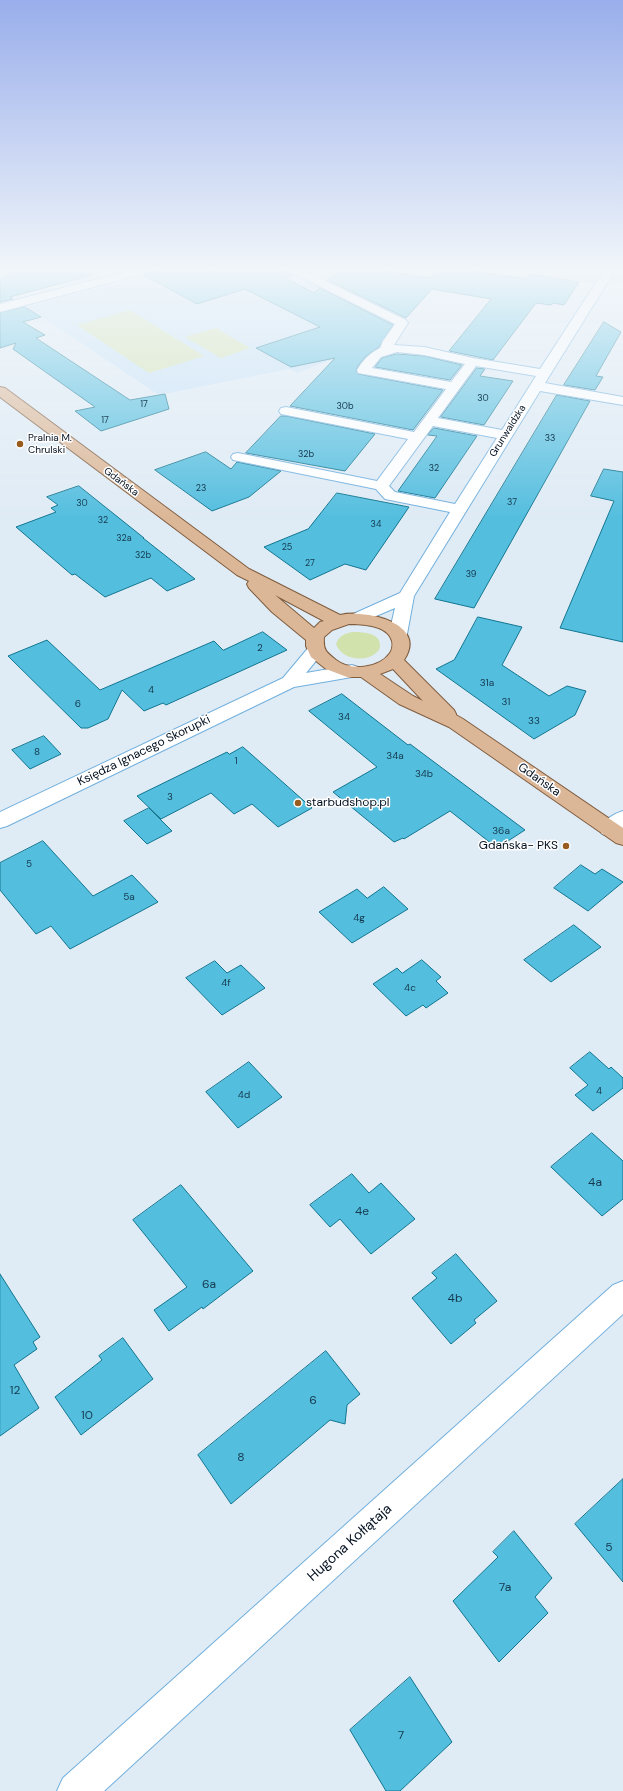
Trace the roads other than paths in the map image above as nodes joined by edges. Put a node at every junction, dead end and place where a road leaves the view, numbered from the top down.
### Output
1 (385, 351) edge
2 (419, 351) edge
3 (558, 351) edge
4 (473, 362) junction
5 (540, 380) junction
6 (455, 387) junction
7 (0, 391) edge
8 (623, 401) edge
9 (286, 411) dead end
10 (430, 421) junction
11 (505, 435) junction
12 (418, 436) junction
13 (238, 457) dead end
14 (381, 486) junction
15 (459, 509) junction
16 (243, 572) junction
17 (406, 596) junction
18 (357, 619) junction
19 (338, 621) junction
20 (398, 634) junction
21 (315, 644) junction
22 (395, 661) junction
23 (359, 672) junction
24 (289, 682) junction
25 (456, 723) junction
26 (0, 821) edge
27 (618, 828) edge
28 (623, 1295) edge
29 (76, 1791) edge

1 - 6 street
2 - 4 street
3 - 5 street, Grunwaldzka
4 - 5 street
4 - 6 street
5 - 8 street
5 - 11 street, Grunwaldzka
6 - 10 street
7 - 16 main road, Gdańska
9 - 12 street
10 - 11 street
10 - 12 street
11 - 15 street, Grunwaldzka
12 - 14 street
13 - 14 street
14 - 15 street
15 - 17 street, Grunwaldzka
16 - 19 main road, Gdańska
16 - 21 main road, Gdańska
17 - 18 street
17 - 20 street, Grunwaldzka
18 - 19 main road
18 - 20 main road
19 - 21 main road
20 - 22 main road
21 - 23 main road
21 - 24 street, Księdza Ignacego Skorupki
22 - 23 main road
22 - 25 main road, Gdańska
23 - 24 street, Księdza Ignacego Skorupki
23 - 25 main road, Gdańska
24 - 26 street, Księdza Ignacego Skorupki
25 - 27 main road, Gdańska
28 - 29 street, Hugona Kołłątaja

